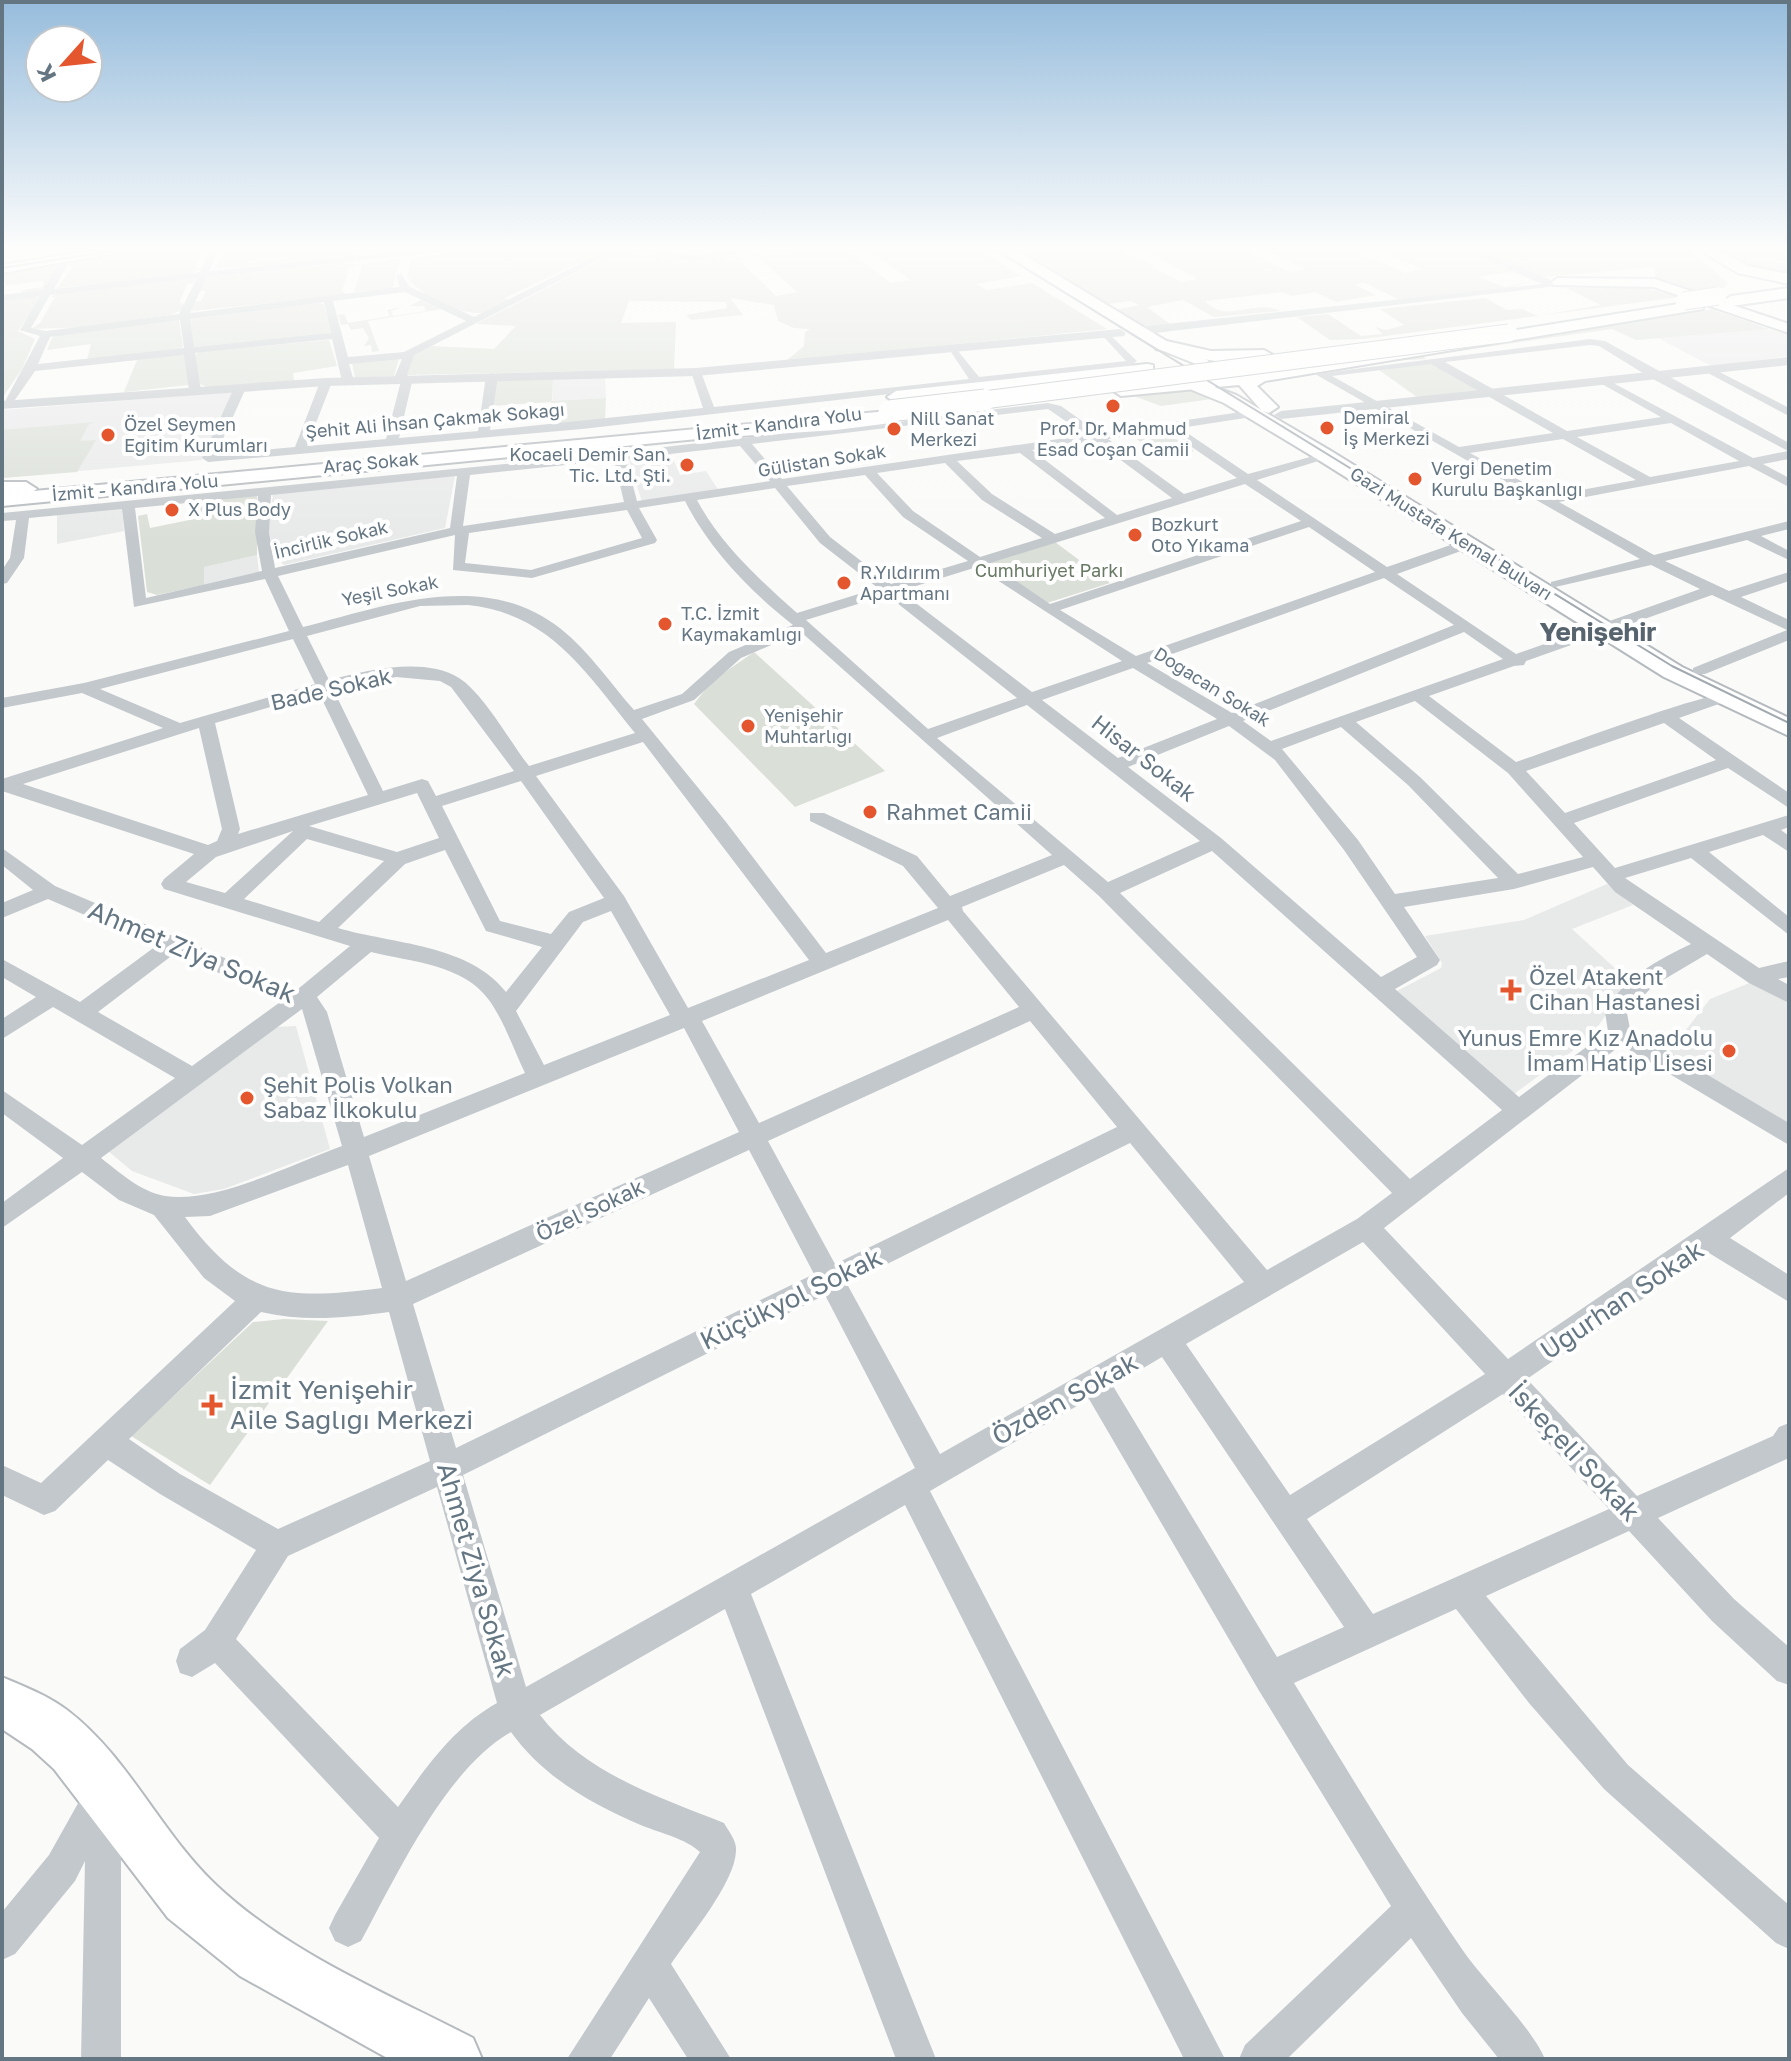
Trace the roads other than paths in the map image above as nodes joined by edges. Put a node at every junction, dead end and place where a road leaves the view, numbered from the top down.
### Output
1 (40, 347) edge
2 (188, 347) edge
3 (224, 347) edge
4 (340, 347) edge
5 (423, 347) edge
6 (973, 347) edge
7 (1122, 347) edge
8 (1148, 347) edge
9 (1152, 347) edge
10 (1164, 347) edge
11 (1174, 347) edge
12 (1396, 347) edge
13 (1404, 347) edge
14 (1446, 347) edge
15 (1551, 347) edge
16 (1604, 347) edge
17 (954, 349) junction
18 (189, 351) junction
19 (407, 355) junction
20 (344, 361) junction
21 (1201, 361) junction
22 (1434, 361) junction
23 (1788, 362) edge
24 (1414, 363) joint
25 (1164, 367) junction
26 (31, 368) junction
27 (1266, 368) junction
28 (1092, 370) junction
29 (1327, 370) junction
30 (1710, 370) junction
31 (696, 372) junction
32 (492, 376) junction
33 (1657, 376) junction
34 (1138, 377) junction
35 (404, 378) junction
36 (348, 381) junction
37 (976, 381) junction
38 (1604, 381) junction
39 (326, 382) junction
40 (1198, 386) junction
41 (195, 390) junction
42 (1229, 390) junction
43 (238, 393) junction
44 (1490, 393) junction
45 (4, 405) edge
46 (1371, 405) junction
47 (944, 411) junction
48 (890, 412) junction
49 (1268, 412) junction
50 (1789, 413) edge
51 (1673, 419) junction
52 (709, 422) junction
53 (1170, 427) junction
54 (1562, 434) junction
55 (483, 435) junction
56 (1100, 439) junction
57 (743, 441) junction
58 (391, 444) junction
59 (560, 444) junction
60 (1789, 448) edge
61 (1024, 450) junction
62 (299, 451) junction
63 (1456, 451) junction
64 (1324, 455) junction
65 (1789, 455) edge
66 (619, 456) junction
67 (949, 460) junction
68 (1749, 461) junction
69 (869, 472) junction
70 (464, 473) junction
71 (1248, 479) junction
72 (1645, 480) junction
73 (2, 483) edge
74 (1789, 483) edge
75 (782, 486) junction
76 (265, 491) junction
77 (12, 498) edge
78 (690, 499) junction
79 (1182, 499) junction
80 (1545, 501) junction
81 (128, 503) junction
82 (632, 507) junction
83 (81, 508) junction
84 (2, 509) edge
85 (2, 517) edge
86 (1114, 519) junction
87 (1309, 523) junction
88 (1789, 525) edge
89 (459, 531) junction
90 (1749, 536) junction
91 (1052, 538) junction
92 (1467, 544) junction
93 (1789, 556) edge
94 (977, 561) junction
95 (1654, 561) junction
96 (1382, 571) junction
97 (269, 573) junction
98 (1789, 576) edge
99 (2, 580) edge
100 (1556, 585) junction
101 (886, 588) junction
102 (1711, 590) junction
103 (1727, 597) junction
104 (1048, 609) junction
105 (798, 623) junction
106 (1466, 626) junction
107 (1789, 626) edge
108 (1612, 627) junction
109 (295, 632) junction
110 (1789, 634) edge
111 (1132, 661) junction
112 (1518, 662) junction
113 (1699, 671) junction
114 (84, 688) junction
115 (326, 688) junction
116 (1419, 696) junction
117 (1724, 697) junction
118 (1030, 700) junction
119 (2, 703) edge
120 (1789, 714) edge
121 (1665, 716) junction
122 (631, 717) junction
123 (206, 720) junction
124 (1231, 720) junction
125 (1343, 720) junction
126 (178, 728) junction
127 (1789, 728) edge
128 (646, 735) junction
129 (925, 736) junction
130 (1270, 747) junction
131 (1730, 761) junction
132 (1114, 766) junction
133 (1514, 769) junction
134 (525, 774) junction
135 (4, 784) edge
136 (378, 798) junction
137 (1789, 802) edge
138 (430, 804) junction
139 (817, 817) dead end
140 (1562, 821) junction
141 (1789, 821) edge
142 (300, 828) junction
143 (1766, 828) junction
144 (448, 842) junction
145 (1214, 842) junction
146 (1789, 846) edge
147 (217, 848) junction
148 (1692, 849) junction
149 (2, 855) edge
150 (1064, 858) junction
151 (398, 859) junction
152 (1595, 860) junction
153 (1610, 876) junction
154 (1514, 882) junction
155 (48, 891) junction
156 (1106, 891) junction
157 (617, 901) junction
158 (228, 902) junction
159 (1390, 902) junction
160 (952, 907) junction
161 (2, 911) edge
162 (1789, 928) edge
163 (324, 929) junction
164 (174, 943) junction
165 (556, 943) junction
166 (367, 944) junction
167 (1707, 945) junction
168 (822, 963) junction
169 (2, 967) edge
170 (1789, 969) edge
171 (1756, 977) junction
172 (1380, 988) junction
173 (1789, 995) edge
174 (53, 996) junction
175 (300, 999) junction
176 (505, 1009) junction
177 (1035, 1009) junction
178 (81, 1013) junction
179 (686, 1018) junction
180 (2, 1030) edge
181 (1620, 1034) junction
182 (192, 1077) junction
183 (539, 1078) junction
184 (7, 1110) edge
185 (1519, 1111) junction
186 (1135, 1129) junction
187 (754, 1135) junction
188 (1789, 1135) edge
189 (356, 1151) junction
190 (82, 1157) junction
191 (1789, 1179) edge
192 (1410, 1195) junction
193 (163, 1207) junction
194 (2, 1217) edge
195 (1366, 1227) junction
196 (1710, 1239) junction
197 (830, 1280) junction
198 (1264, 1286) junction
199 (1789, 1290) edge
200 (398, 1298) junction
201 (256, 1299) junction
202 (1168, 1342) junction
203 (1506, 1380) junction
204 (1095, 1382) junction
205 (107, 1442) junction
206 (1787, 1445) edge
207 (447, 1468) junction
208 (922, 1479) junction
209 (2, 1480) edge
210 (1286, 1515) junction
211 (1634, 1516) junction
212 (277, 1545) junction
213 (732, 1587) junction
214 (1462, 1591) junction
215 (1367, 1634) junction
216 (1789, 1669) edge
217 (1270, 1677) junction
218 (516, 1710) junction
219 (6, 1712) edge
220 (104, 1790) junction
221 (400, 1834) junction
222 (1414, 1910) junction
223 (348, 1928) dead end
224 (1789, 1930) edge
225 (2, 1941) edge
226 (650, 1965) junction
227 (101, 2059) edge
228 (452, 2059) edge
229 (587, 2059) edge
230 (711, 2059) edge
231 (916, 2059) edge
232 (1205, 2059) edge
233 (1259, 2059) edge
234 (1525, 2059) edge

1 - 26 street
2 - 18 street
3 - 18 street
4 - 20 street
5 - 19 street
6 - 17 street
7 - 28 street, Şehit Ali İhsan Çakmak Sokağı
8 - 34 highway
9 - 25 main road
10 - 21 main road
11 - 27 highway
12 - 48 highway, İzmit - Kandıra Yolu, bridge
13 - 27 highway
14 - 29 highway
15 - 22 street
16 - 33 street
17 - 31 street
17 - 37 street
18 - 26 street
18 - 41 street
19 - 20 street
19 - 35 street
20 - 36 street
21 - 25 highway
21 - 27 highway
21 - 42 highway
22 - 24 street
22 - 44 street
23 - 30 street
24 - 29 highway
25 - 34 highway
25 - 40 highway
26 - 45 street
27 - 29 highway
27 - 42 highway
27 - 49 highway
28 - 34 street
28 - 37 street, Şehit Ali İhsan Çakmak Sokağı
29 - 46 street
30 - 33 street
30 - 50 street
31 - 32 street
31 - 52 street
32 - 35 street
32 - 55 street
33 - 38 street
33 - 60 street
34 - 40 highway
34 - 42 highway
34 - 47 highway
34 - 52 highway
35 - 36 street
35 - 58 street
36 - 39 street
37 - 52 street, Şehit Ali İhsan Çakmak Sokağı
38 - 44 street
38 - 51 street
39 - 43 street
39 - 62 street
40 - 42 main road, Gazi Mustafa Kemal Bulvarı
41 - 43 street
41 - 45 street
42 - 49 main road, Gazi Mustafa Kemal Bulvarı
43 - 62 street, Şehit Ali İhsan Çakmak Sokağı
44 - 46 street
44 - 54 street
46 - 49 street
46 - 63 street
47 - 48 street
47 - 52 highway
48 - 52 highway, İzmit - Kandıra Yolu
48 - 56 street
48 - 57 street, Araç Sokak
49 - 53 street, Gülistan Sokak
49 - 64 main road, Gazi Mustafa Kemal Bulvarı
49 - 100 main road, Gazi Mustafa Kemal Bulvarı
51 - 54 street
51 - 68 street
52 - 55 street, Şehit Ali İhsan Çakmak Sokağı
52 - 59 highway, İzmit - Kandıra Yolu
53 - 56 street, Gülistan Sokak
53 - 71 street
54 - 63 street
54 - 72 street
55 - 58 street, Şehit Ali İhsan Çakmak Sokağı
56 - 61 street, Gülistan Sokak
56 - 79 street
57 - 66 street, Araç Sokak
57 - 75 street, Hisar Sokak
58 - 62 street, Şehit Ali İhsan Çakmak Sokağı
59 - 73 highway
59 - 77 highway, İzmit - Kandıra Yolu
59 - 84 highway
61 - 67 street, Gülistan Sokak
61 - 86 street
63 - 80 street
64 - 71 street
64 - 92 main road, Gazi Mustafa Kemal Bulvarı
65 - 68 street
66 - 70 street, Araç Sokak
66 - 82 street
67 - 69 street, Gülistan Sokak
67 - 91 street
68 - 72 street
68 - 74 street
69 - 75 street, Gülistan Sokak
69 - 94 street, Doğacan Sokak
70 - 76 street, Araç Sokak
70 - 89 street
71 - 79 street
71 - 87 street
72 - 80 street
75 - 78 street, Gülistan Sokak
75 - 101 street, Hisar Sokak
76 - 81 street, Araç Sokak
76 - 97 street
77 - 83 street, Araç Sokak
77 - 85 street, Araç Sokak
77 - 99 street
78 - 82 street, Gülistan Sokak
78 - 105 street
79 - 86 street
80 - 95 street
81 - 83 street, Araç Sokak
81 - 97 street, İncirlik Sokak
82 - 89 street, İncirlik Sokak
82 - 89 street
83 - 84 street
86 - 91 street
87 - 96 street
87 - 104 street
88 - 90 street
89 - 97 street, İncirlik Sokak
90 - 93 street
90 - 95 street
91 - 94 street
92 - 96 street
92 - 108 main road, Gazi Mustafa Kemal Bulvarı
94 - 101 street
94 - 104 street, Doğacan Sokak
95 - 100 street
95 - 102 street
96 - 106 street
96 - 111 street
97 - 109 street
98 - 103 street
100 - 108 main road, Gazi Mustafa Kemal Bulvarı
101 - 105 street
101 - 118 street, Hisar Sokak
102 - 103 street
102 - 108 street
103 - 107 street
104 - 111 street, Doğacan Sokak
105 - 122 street
105 - 129 street
106 - 112 street
106 - 124 street
108 - 112 street
108 - 113 main road, Gazi Mustafa Kemal Bulvarı
108 - 117 main road, Gazi Mustafa Kemal Bulvarı
109 - 114 street, Yeşil Sokak
109 - 115 street
109 - 122 street, Yeşil Sokak
110 - 113 street
111 - 118 street
111 - 124 street, Doğacan Sokak
112 - 116 street
113 - 120 main road, Gazi Mustafa Kemal Bulvarı
114 - 119 street, Yeşil Sokak
114 - 126 street
115 - 123 street, Bade Sokak
115 - 134 street, Bade Sokak
115 - 136 street
116 - 125 street
116 - 133 street
117 - 121 street
117 - 127 main road, Gazi Mustafa Kemal Bulvarı
118 - 129 street
118 - 132 street, Hisar Sokak
121 - 131 street
121 - 133 street
122 - 128 street, Yeşil Sokak
123 - 126 street, Bade Sokak
123 - 147 street
124 - 130 street, Doğacan Sokak
124 - 132 street
125 - 130 street
125 - 154 street
126 - 135 street, Bade Sokak
128 - 134 street
128 - 168 street, Yeşil Sokak
129 - 150 street
130 - 159 street, Doğacan Sokak
131 - 137 street
131 - 140 street
132 - 145 street, Hisar Sokak
133 - 140 street
134 - 138 street
134 - 157 street, Bade Sokak
135 - 147 street
136 - 138 street
136 - 142 street
138 - 144 street
139 - 160 street
140 - 152 street
141 - 143 street
142 - 147 street
142 - 151 street
142 - 158 street
143 - 146 street
143 - 148 street
144 - 151 street
144 - 165 street
145 - 156 street
145 - 172 street, Hisar Sokak
147 - 158 street
148 - 153 street
148 - 162 street
149 - 155 street, Ahmet Ziya Sokak
150 - 156 street
150 - 160 street
151 - 163 street
152 - 153 street
152 - 154 street
153 - 167 street
154 - 159 street
155 - 161 street
155 - 164 street, Ahmet Ziya Sokak
156 - 192 street
157 - 165 street
157 - 179 street, Bade Sokak
158 - 163 street
159 - 172 street, Doğacan Sokak
160 - 168 street
160 - 177 street
163 - 166 street
164 - 175 street, Ahmet Ziya Sokak
164 - 178 street
165 - 176 street
166 - 175 street
166 - 176 street
167 - 171 street
167 - 181 street
168 - 179 street
169 - 174 street
170 - 171 street
171 - 173 street
172 - 185 street, Hisar Sokak
174 - 178 street
174 - 180 street
175 - 182 street
175 - 189 street, Ahmet Ziya Sokak
176 - 183 street
177 - 186 street
177 - 187 street, Özel Sokak
178 - 182 street
179 - 183 street
179 - 187 street, Bade Sokak
181 - 185 street, Özden Sokak
181 - 188 street
182 - 190 street
183 - 189 street
184 - 190 street
185 - 192 street, Özden Sokak
186 - 197 street, Küçükyol Sokak
186 - 198 street
187 - 197 street, Bade Sokak
187 - 200 street, Özel Sokak
189 - 193 street
189 - 200 street, Ahmet Ziya Sokak
190 - 193 street
190 - 194 street
191 - 196 street, Uğurhan Sokak
192 - 195 street, Özden Sokak
193 - 201 street, Özel Sokak
195 - 198 street, Özden Sokak
195 - 203 street, İskeçeli Sokak
196 - 199 street
196 - 203 street, Uğurhan Sokak
197 - 207 street, Küçükyol Sokak
197 - 208 street, Bade Sokak
198 - 202 street, Özden Sokak
200 - 201 street, Özel Sokak
200 - 207 street, Ahmet Ziya Sokak
201 - 205 street
202 - 204 street, Özden Sokak
202 - 210 street
203 - 210 street, Uğurhan Sokak
203 - 211 street, İskeçeli Sokak
204 - 208 street, Özden Sokak
204 - 217 street
205 - 209 street
205 - 212 street
206 - 211 street
207 - 212 street, Küçükyol Sokak
207 - 218 street, Ahmet Ziya Sokak
208 - 213 street, Özden Sokak
208 - 232 street, Bade Sokak
210 - 215 street
211 - 214 street
211 - 216 street, İskeçeli Sokak
212 - 221 street
213 - 218 street, Özden Sokak
213 - 231 street
214 - 215 street
214 - 224 street
215 - 217 street
217 - 222 street
218 - 221 street, Özden Sokak
218 - 226 street, Ahmet Ziya Sokak
219 - 220 main road
220 - 225 street
220 - 227 street
220 - 228 main road
221 - 223 street, Özden Sokak
222 - 233 street
222 - 234 street
226 - 229 street, Ahmet Ziya Sokak
226 - 230 street

